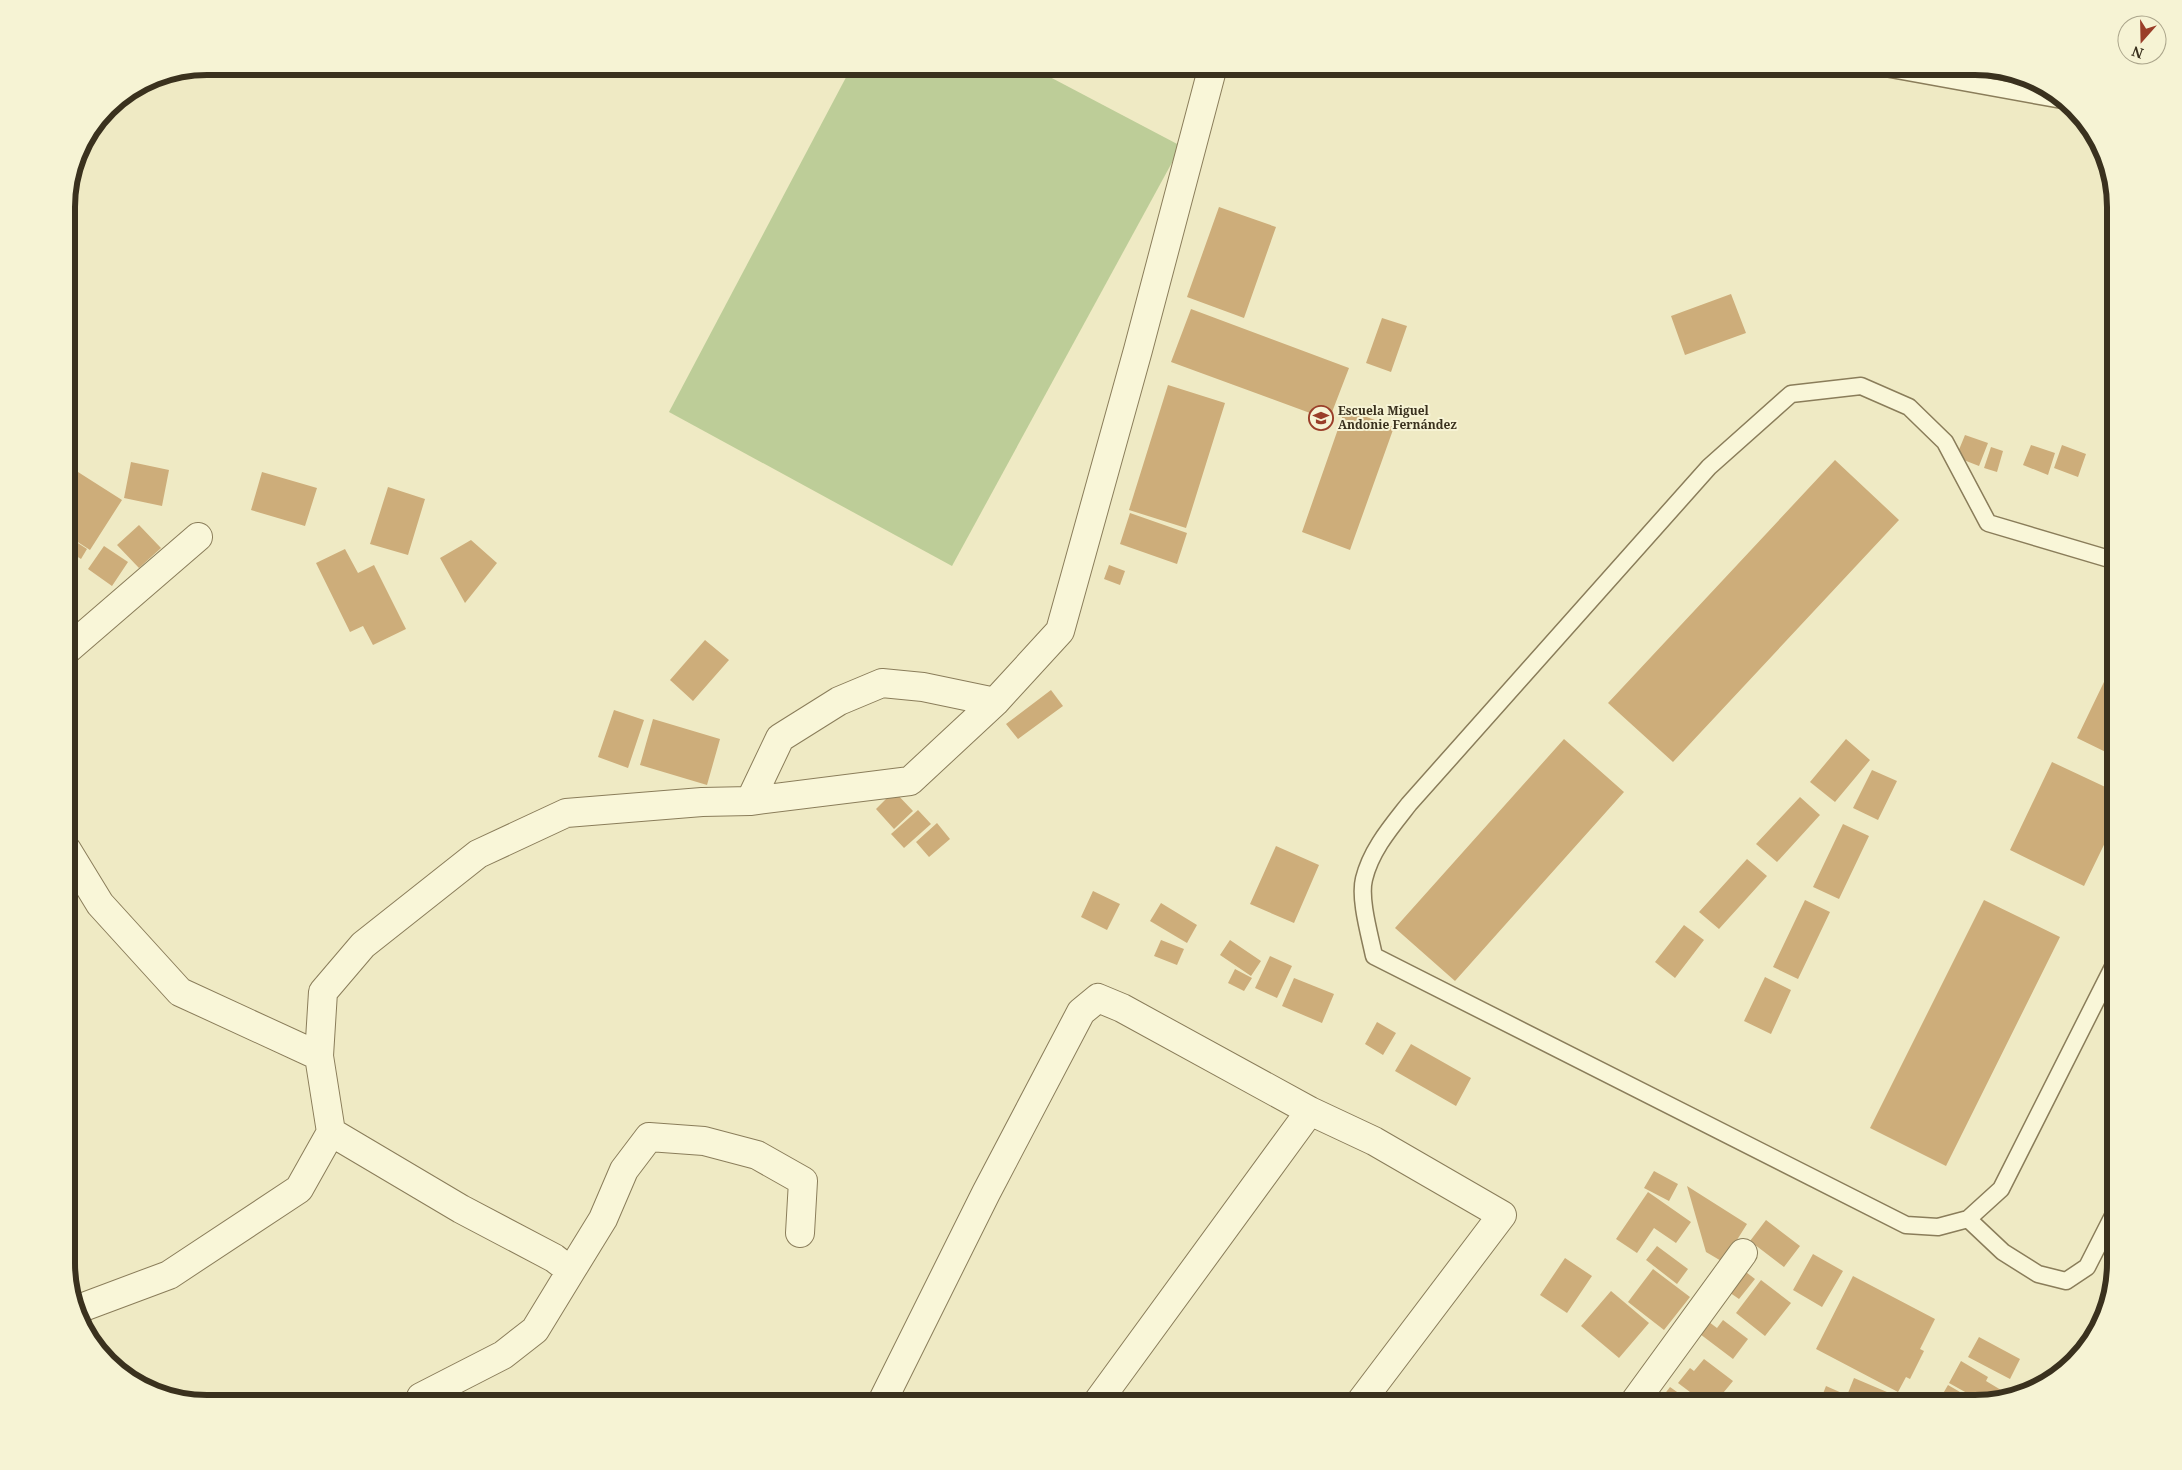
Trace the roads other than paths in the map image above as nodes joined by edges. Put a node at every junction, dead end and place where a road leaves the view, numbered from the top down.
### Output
1 (1211, 75) edge
2 (1924, 75) edge
3 (2049, 98) edge
4 (198, 537) dead end
5 (2107, 558) edge
6 (75, 642) edge
7 (995, 702) junction
8 (750, 801) junction
9 (75, 864) edge
10 (2107, 979) edge
11 (319, 1056) junction
12 (1310, 1111) junction
13 (331, 1132) junction
14 (1968, 1219) junction
15 (2107, 1228) edge
16 (800, 1233) dead end
17 (1743, 1253) dead end
18 (571, 1271) junction
19 (83, 1307) edge
20 (423, 1395) edge
21 (885, 1395) edge
22 (1103, 1395) edge
23 (1366, 1395) edge
24 (1640, 1395) edge

1 - 7 street
2 - 3 lane
4 - 6 street
5 - 14 lane
7 - 8 street
7 - 8 street
8 - 11 street
9 - 11 street
10 - 14 lane
11 - 13 street
12 - 21 street
12 - 22 street
12 - 23 street
13 - 18 street
13 - 19 street
14 - 15 lane
16 - 18 street
17 - 24 street
18 - 20 street

